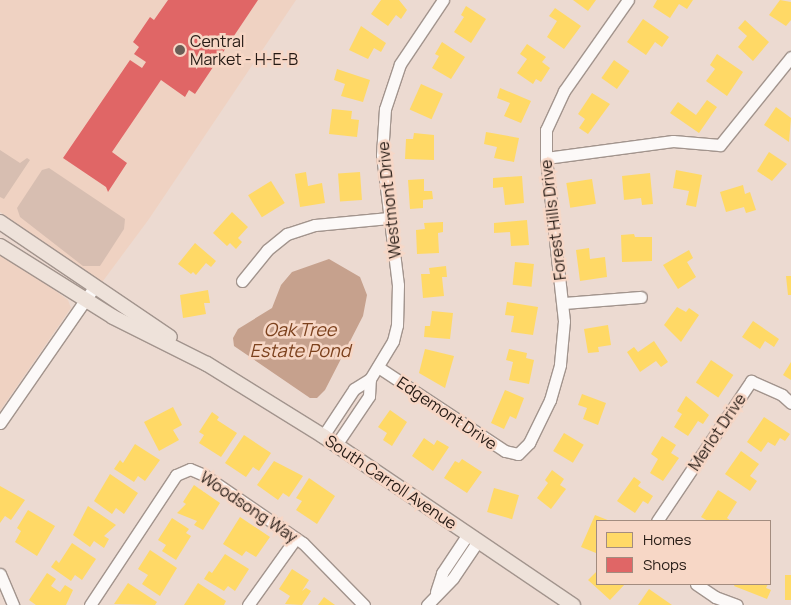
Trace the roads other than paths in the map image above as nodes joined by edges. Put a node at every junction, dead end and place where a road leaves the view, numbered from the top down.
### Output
1 (443, 0) edge
2 (628, 0) edge
3 (791, 57) edge
4 (546, 158) junction
5 (389, 218) junction
6 (0, 222) edge
7 (0, 230) edge
8 (0, 246) edge
9 (38, 249) junction
10 (242, 281) dead end
11 (94, 287) junction
12 (641, 297) dead end
13 (86, 300) junction
14 (563, 304) junction
15 (207, 364) junction
16 (378, 367) junction
17 (370, 379) junction
18 (791, 403) edge
19 (0, 423) edge
20 (323, 436) junction
21 (336, 445) junction
22 (518, 454) joint
23 (657, 520) edge
24 (296, 538) junction
25 (473, 538) junction
26 (0, 574) edge
27 (698, 585) edge
28 (13, 605) edge
29 (90, 605) edge
30 (248, 605) edge
31 (364, 605) edge
32 (427, 605) edge
33 (573, 605) edge
34 (737, 605) edge

1 - 5 street, Westmont Drive
2 - 4 street, Forest Hills Drive
3 - 4 street
4 - 14 street, Forest Hills Drive
5 - 10 street
5 - 16 street, Westmont Drive
6 - 9 main road, South Carroll Avenue
7 - 9 main road
8 - 13 main road, South Carroll Avenue
9 - 11 main road, South Carroll Avenue
11 - 13 street
11 - 15 main road, South Carroll Avenue
12 - 14 street
13 - 15 main road, South Carroll Avenue
13 - 19 street
14 - 22 street, Forest Hills Drive
15 - 20 main road, South Carroll Avenue
16 - 17 street, Westmont Drive
16 - 22 street, Edgemont Drive
17 - 20 street, Westmont Drive
17 - 21 street, Westmont Drive
18 - 23 street, Merlot Drive
20 - 21 main road, South Carroll Avenue
21 - 25 main road, South Carroll Avenue
24 - 29 street, Woodsong Way
24 - 30 street
24 - 31 street, Woodsong Way
25 - 32 street
25 - 33 main road, South Carroll Avenue
26 - 28 street
27 - 34 street

